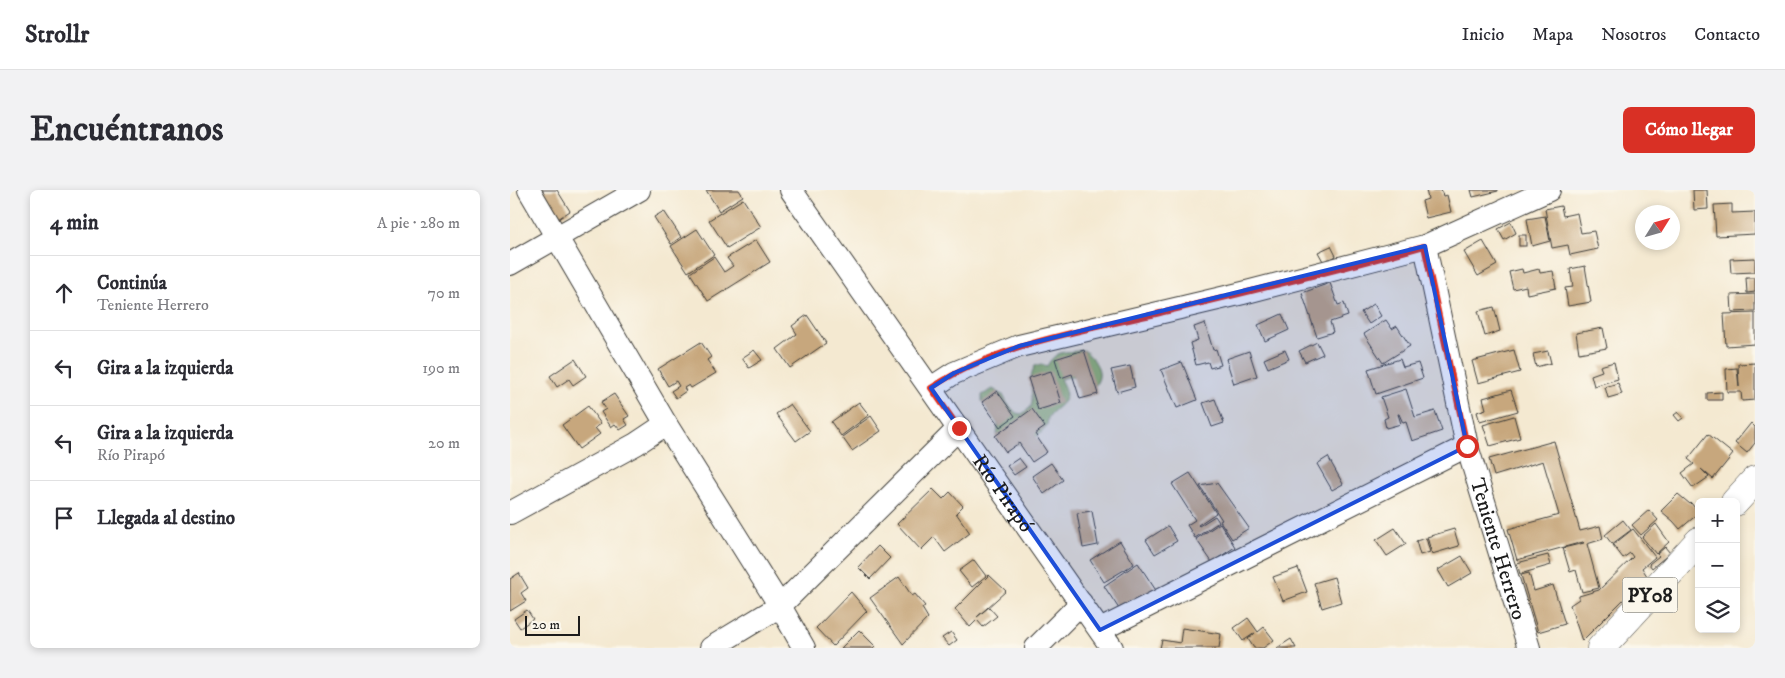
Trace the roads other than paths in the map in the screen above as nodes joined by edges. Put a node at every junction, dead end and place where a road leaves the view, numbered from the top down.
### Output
1 (529, 190) edge
2 (639, 190) edge
3 (791, 190) edge
4 (1549, 190) edge
5 (556, 236) junction
6 (1424, 246) junction
7 (510, 264) edge
8 (931, 388) junction
9 (666, 424) junction
10 (959, 428) junction
11 (1467, 446) junction
12 (1755, 480) edge
13 (1739, 498) edge
14 (510, 513) edge
15 (1698, 543) edge
16 (1081, 603) junction
17 (780, 606) junction
18 (1106, 639) edge
19 (711, 648) edge
20 (804, 648) edge
21 (1036, 648) edge
22 (1529, 648) edge
23 (1601, 648) edge

1 - 5 street
2 - 5 street
3 - 8 street, Río Pirapó
4 - 6 street
5 - 7 street
5 - 9 street
6 - 8 street
6 - 11 street, Teniente Herrero
8 - 10 street, Río Pirapó
9 - 14 street
9 - 17 street
10 - 16 street, Río Pirapó
10 - 17 street
11 - 18 street
11 - 22 street, Teniente Herrero
12 - 13 highway
15 - 23 highway, PY08
16 - 18 street, Río Pirapó
16 - 21 street
17 - 19 street
17 - 20 street

